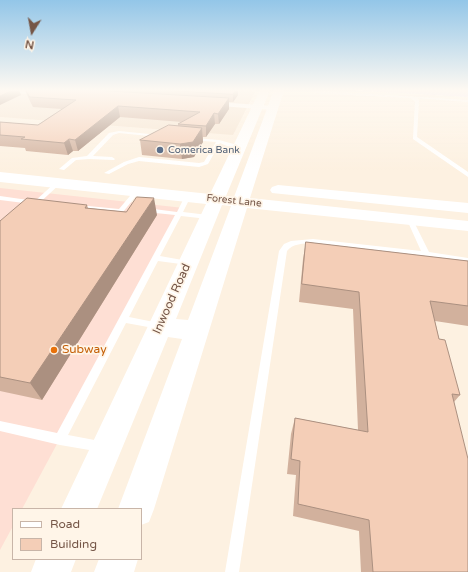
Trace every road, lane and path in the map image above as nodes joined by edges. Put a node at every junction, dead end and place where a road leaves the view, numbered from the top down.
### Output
1 (253, 117) edge
2 (270, 117) edge
3 (416, 117) edge
4 (165, 136) edge
5 (188, 138) edge
6 (219, 141) junction
7 (239, 146) junction
8 (89, 157) junction
9 (112, 159) dead end
10 (56, 173) junction
11 (107, 173) junction
12 (468, 175) edge
13 (130, 176) dead end
14 (0, 177) edge
15 (26, 179) junction
16 (137, 191) junction
17 (244, 194) junction
18 (188, 196) junction
19 (214, 196) junction
20 (0, 198) edge
21 (37, 202) junction
22 (45, 203) edge
23 (68, 205) edge
24 (124, 208) junction
25 (132, 208) edge
26 (468, 208) edge
27 (139, 209) edge
28 (26, 212) edge
29 (178, 214) junction
30 (410, 220) junction
31 (468, 226) edge
32 (426, 254) junction
33 (155, 258) junction
34 (468, 260) edge
35 (188, 263) junction
36 (123, 319) junction
37 (160, 326) junction
38 (197, 332) junction
39 (0, 426) edge
40 (60, 439) junction
41 (106, 447) junction
42 (79, 508) edge
43 (136, 508) edge
44 (57, 560) edge
45 (119, 560) edge
46 (51, 572) edge
47 (114, 572) edge
48 (232, 572) edge

1 - 7 main road, Inwood Road
2 - 17 main road
3 - 12 lane
4 - 8 lane
5 - 6 lane
6 - 7 lane
6 - 11 lane
7 - 19 main road, Inwood Road
8 - 9 lane
8 - 10 lane
10 - 11 main road, Forest Lane
10 - 15 main road, Forest Lane
10 - 16 main road, Forest Lane
10 - 21 lane
11 - 13 main road, Forest Lane
11 - 15 main road
14 - 15 main road, Forest Lane
16 - 18 main road, Forest Lane
16 - 24 lane
17 - 19 main road, Forest Lane
17 - 26 main road, Forest Lane
17 - 30 main road, Forest Lane
17 - 38 main road
18 - 19 main road, Forest Lane
18 - 29 lane
19 - 29 lane
19 - 35 main road, Inwood Road
20 - 21 lane
21 - 22 lane
21 - 28 lane
23 - 24 lane
24 - 25 lane
27 - 29 lane
29 - 33 lane
30 - 31 main road, Forest Lane
30 - 32 lane
32 - 34 lane
32 - 48 lane
33 - 35 lane
33 - 36 lane
35 - 37 main road, Inwood Road
36 - 37 lane
36 - 40 lane
37 - 38 main road
37 - 41 main road, Inwood Road
38 - 43 main road
39 - 40 lane
40 - 41 lane
41 - 42 main road, Inwood Road
44 - 46 main road
45 - 47 main road

